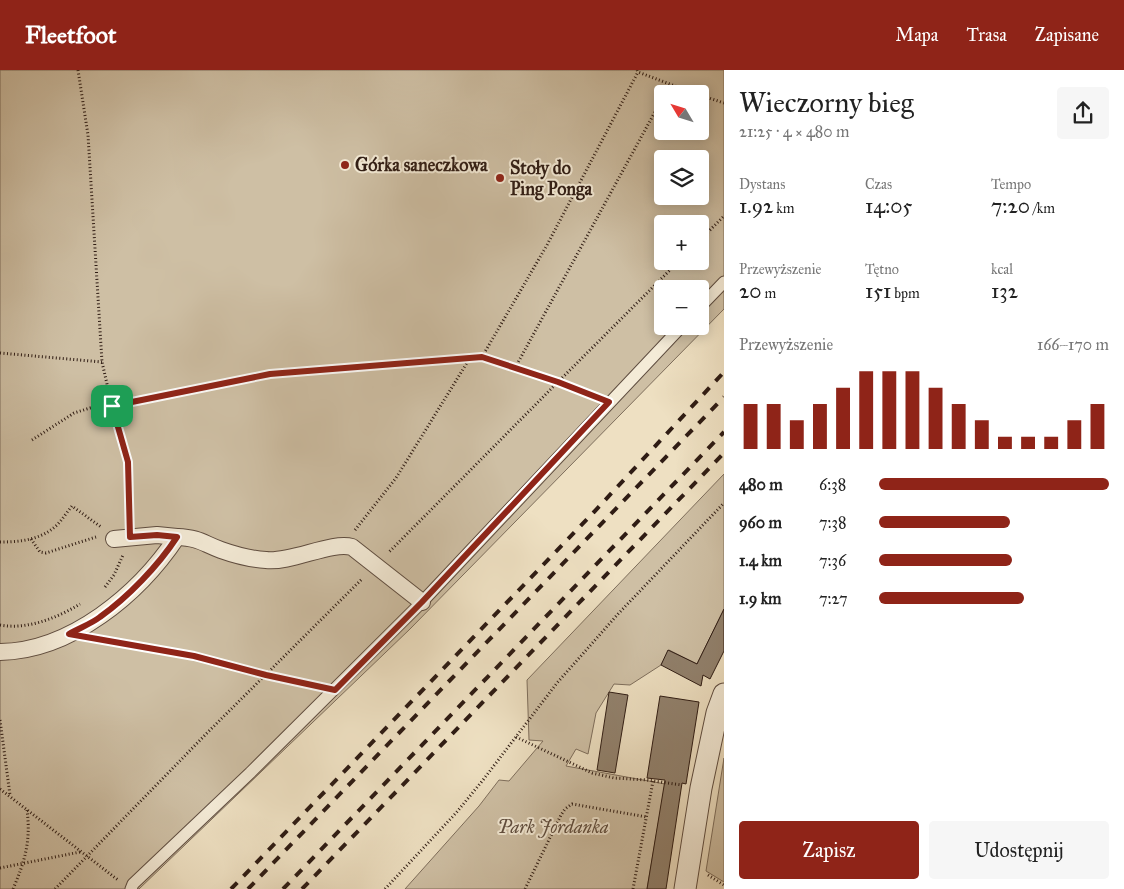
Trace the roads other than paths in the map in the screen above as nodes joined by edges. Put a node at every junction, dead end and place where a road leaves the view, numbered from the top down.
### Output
1 (724, 282) edge
2 (709, 298) edge
3 (673, 335) edge
4 (177, 537) junction
5 (122, 538) road end
6 (422, 602) junction
7 (0, 652) edge
8 (724, 694) edge
9 (127, 886) edge
10 (685, 889) edge

1 - 2 lane
3 - 6 lane
4 - 5 street
4 - 6 street
4 - 7 street
6 - 9 lane
8 - 10 street

